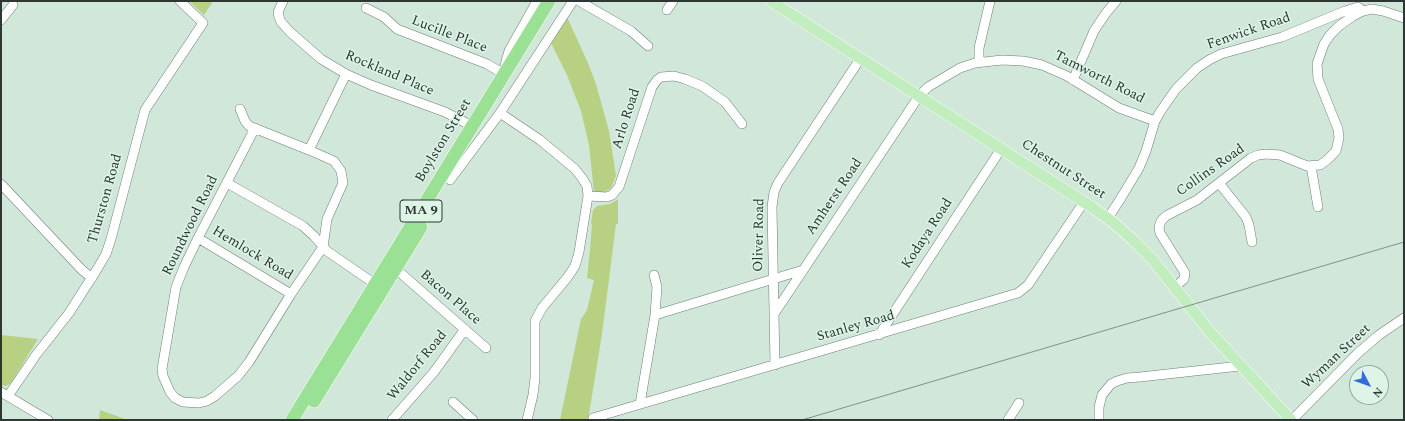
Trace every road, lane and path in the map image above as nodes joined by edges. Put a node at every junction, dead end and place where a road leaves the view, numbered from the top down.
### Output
1 (180, 1) edge
2 (283, 1) edge
3 (537, 1) edge
4 (549, 1) edge
5 (558, 1) edge
6 (573, 1) edge
7 (579, 1) edge
8 (672, 1) edge
9 (771, 1) edge
10 (990, 1) edge
11 (1116, 1) edge
12 (14, 5) dead end
13 (366, 8) dead end
14 (666, 10) dead end
15 (1363, 11) junction
16 (1404, 18) edge
17 (1, 20) edge
18 (648, 46) dead end
19 (860, 58) junction
20 (979, 62) junction
21 (346, 74) junction
22 (504, 74) junction
23 (1074, 80) junction
24 (919, 96) junction
25 (240, 109) dead end
26 (500, 112) junction
27 (1155, 121) junction
28 (742, 124) dead end
29 (472, 126) junction
30 (255, 128) junction
31 (1001, 148) junction
32 (309, 150) junction
33 (1311, 166) junction
34 (450, 180) junction
35 (227, 183) junction
36 (1219, 183) junction
37 (1, 184) edge
38 (4, 194) edge
39 (588, 196) junction
40 (1084, 202) junction
41 (1318, 207) dead end
42 (1108, 218) junction
43 (198, 238) junction
44 (1252, 242) dead end
45 (323, 247) junction
46 (396, 269) junction
47 (803, 270) junction
48 (654, 275) dead end
49 (92, 278) junction
50 (773, 279) junction
51 (375, 284) junction
52 (1175, 287) junction
53 (291, 294) junction
54 (774, 314) junction
55 (655, 315) junction
56 (1404, 318) edge
57 (466, 329) junction
58 (879, 335) junction
59 (486, 348) dead end
60 (775, 365) junction
61 (1240, 366) junction
62 (5, 394) edge
63 (453, 402) dead end
64 (1019, 403) dead end
65 (640, 404) junction
66 (593, 418) dead end
67 (48, 420) edge
68 (292, 420) edge
69 (303, 420) edge
70 (392, 420) edge
71 (474, 420) edge
72 (527, 420) edge
73 (1008, 420) edge
74 (1099, 420) edge
75 (1291, 420) edge

1 - 49 street, Thurston Road
2 - 21 street, Rockland Place
3 - 22 street
4 - 22 highway, Boylston Street / MA 9
5 - 34 highway, Boylston Street / MA 9
6 - 26 street
7 - 18 street
8 - 14 street
9 - 19 main road, Chestnut Street
10 - 20 street
11 - 23 street
12 - 17 street
13 - 22 street, Lucille Place
15 - 16 street
15 - 27 street, Fenwick Road
15 - 33 street
19 - 24 main road, Chestnut Street
19 - 50 street, Oliver Road
20 - 23 street, Tamworth Road
20 - 24 street, Tamworth Road
21 - 29 street, Rockland Place
21 - 32 street
22 - 29 highway, Boylston Street / MA 9
23 - 27 street, Tamworth Road
24 - 31 main road, Chestnut Street
24 - 47 street, Amherst Road
25 - 30 street
26 - 34 street
26 - 39 street
27 - 42 street, Fenwick Road
28 - 39 street, Arlo Road
29 - 51 highway, Boylston Street / MA 9
30 - 32 street
30 - 35 street, Roundwood Road
31 - 40 main road, Chestnut Street
31 - 58 street, Kodaya Road
32 - 45 street
33 - 36 street, Collins Road
33 - 41 street
34 - 46 highway, Boylston Street / MA 9
35 - 43 street, Roundwood Road
35 - 45 street
36 - 44 street
36 - 52 street, Collins Road
37 - 38 street
38 - 49 street
39 - 72 street
40 - 42 main road, Chestnut Street
40 - 58 street, Stanley Road
42 - 52 main road, Chestnut Street
43 - 53 street, Hemlock Road
43 - 53 street, Roundwood Road
45 - 51 street
45 - 53 street, Roundwood Road
46 - 57 street, Bacon Place
46 - 69 highway, Boylston Street / MA 9
47 - 50 street
47 - 54 street, Amherst Road
48 - 55 street
49 - 62 street, Thurston Road
50 - 54 street, Oliver Road
50 - 55 street
51 - 68 highway, Boylston Street / MA 9
52 - 61 main road, Chestnut Street
54 - 60 street, Oliver Road
55 - 65 street
56 - 75 street, Wyman Street
57 - 59 street, Bacon Place
57 - 70 street, Waldorf Road
58 - 60 street, Stanley Road
60 - 65 street, Stanley Road
61 - 74 street
61 - 75 main road, Chestnut Street
62 - 67 street
63 - 71 street
64 - 73 street
65 - 66 street, Stanley Road

